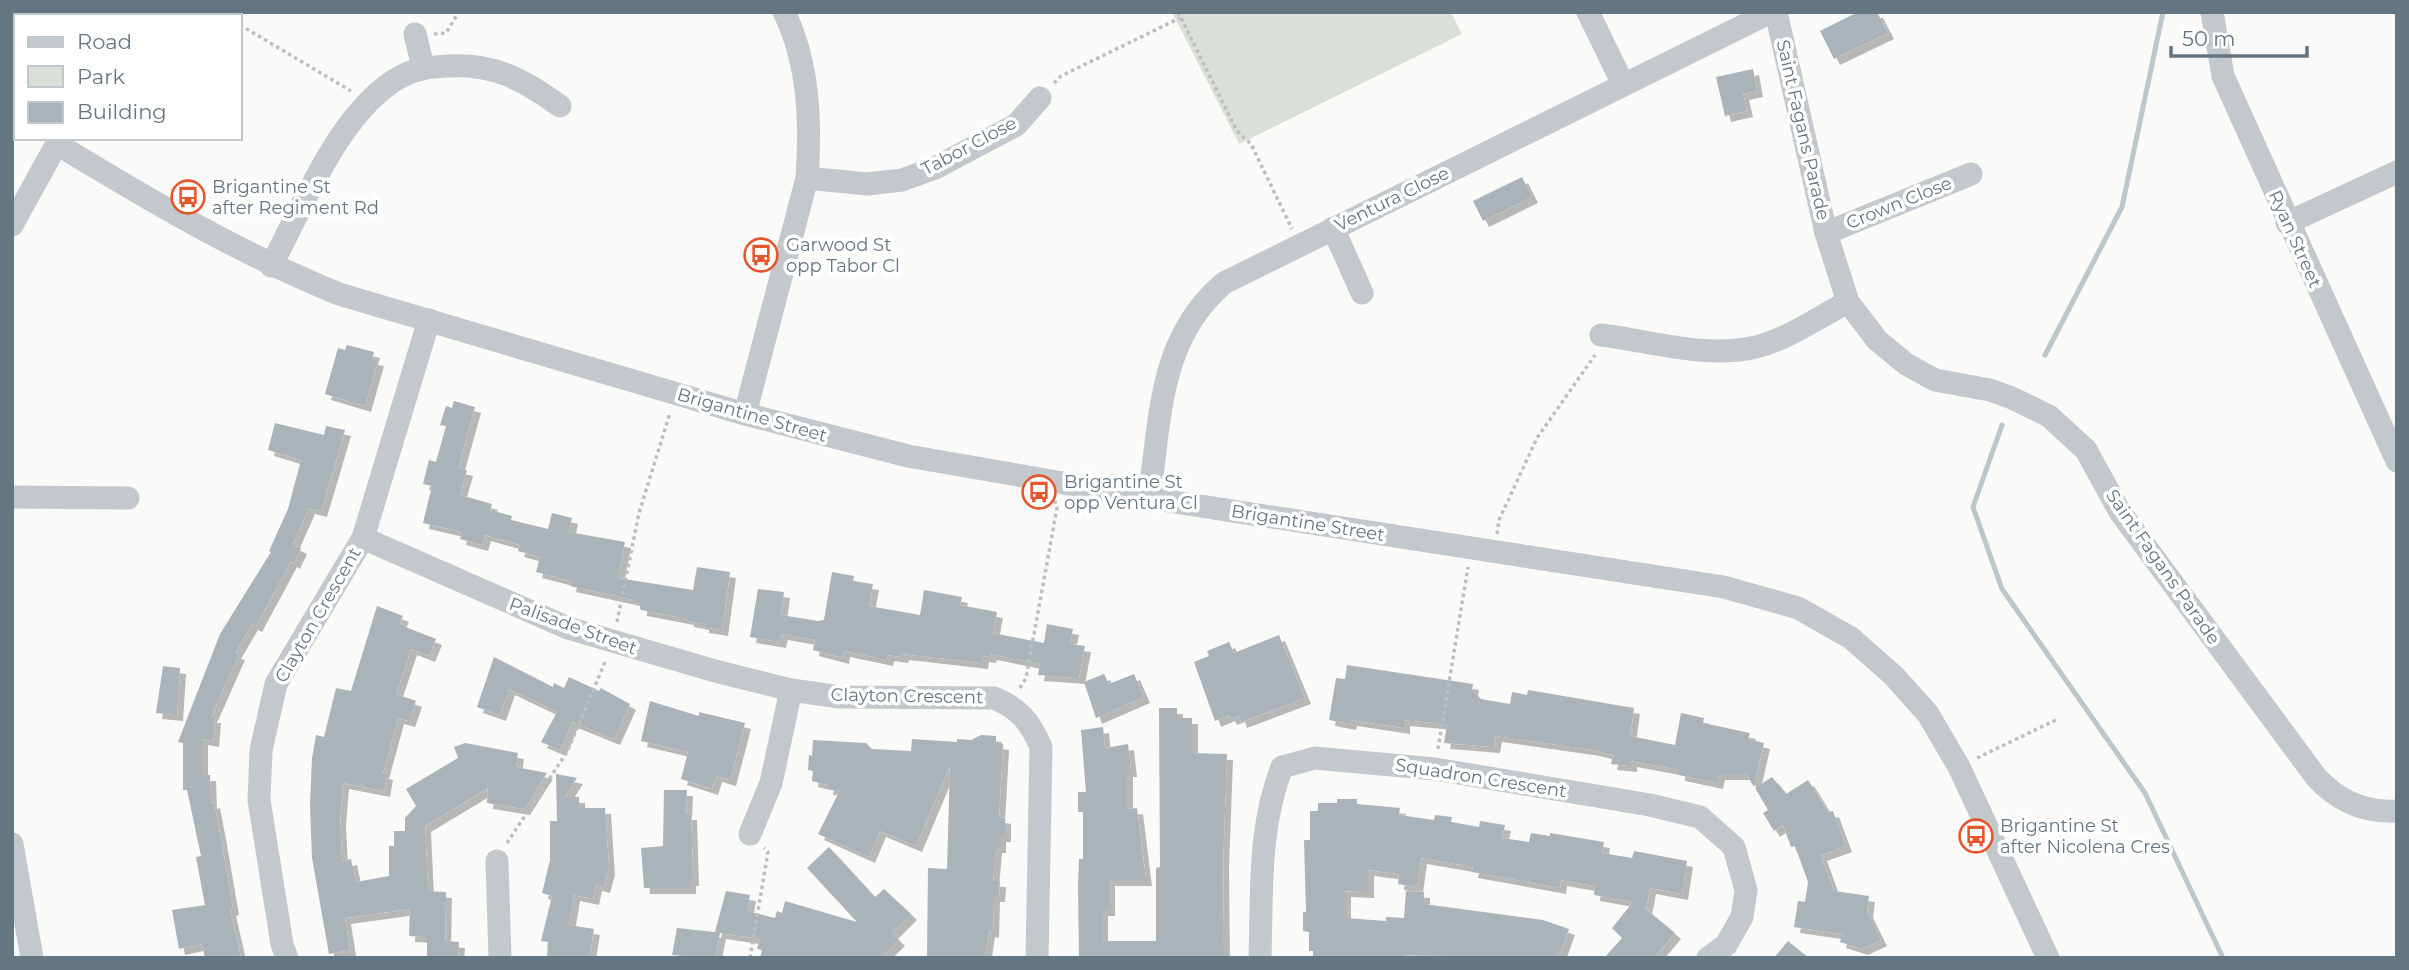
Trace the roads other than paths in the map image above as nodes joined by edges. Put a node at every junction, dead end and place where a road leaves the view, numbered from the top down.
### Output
1 (784, 12) edge
2 (1588, 12) edge
3 (1771, 12) edge
4 (1776, 12) edge
5 (2212, 12) edge
6 (415, 34) road end
7 (423, 67) junction
8 (1623, 83) junction
9 (1040, 97) road end
10 (560, 106) dead end
11 (59, 141) edge
12 (2397, 172) edge
13 (1971, 174) dead end
14 (807, 178) junction
15 (2287, 223) junction
16 (12, 225) edge
17 (1333, 228) junction
18 (1826, 233) junction
19 (271, 266) junction
20 (1362, 293) dead end
21 (1848, 302) junction
22 (429, 320) junction
23 (1605, 335) road end
24 (745, 414) junction
25 (2397, 461) edge
26 (12, 497) edge
27 (128, 498) dead end
28 (1149, 498) junction
29 (363, 538) junction
30 (791, 690) junction
31 (2397, 811) edge
32 (750, 834) road end
33 (12, 844) edge
34 (497, 861) dead end
35 (32, 958) edge
36 (286, 958) edge
37 (500, 958) edge
38 (1037, 958) edge
39 (1260, 958) edge
40 (1708, 958) edge
41 (2048, 958) edge

1 - 14 street
2 - 8 street
3 - 8 street, Ventura Close
4 - 18 street, Saint Fagans Parade
5 - 15 street, Ryan Street
6 - 7 street
7 - 10 street
7 - 19 street
8 - 17 street, Ventura Close
9 - 14 street, Tabor Close
11 - 16 street
11 - 19 street, Brigantine Street
12 - 15 street
13 - 18 street, Crown Close
14 - 24 street
15 - 25 street, Ryan Street
17 - 20 street
17 - 28 street, Ventura Close
18 - 21 street, Saint Fagans Parade
19 - 22 street, Brigantine Street
21 - 23 street
21 - 31 street, Saint Fagans Parade
22 - 24 street, Brigantine Street
22 - 29 street, Clayton Crescent
24 - 28 street, Brigantine Street
26 - 27 street
28 - 41 street, Brigantine Street
29 - 30 street, Palisade Street
29 - 36 street, Clayton Crescent
30 - 32 street
30 - 38 street, Clayton Crescent
33 - 35 street
34 - 37 street
39 - 40 street, Squadron Crescent

